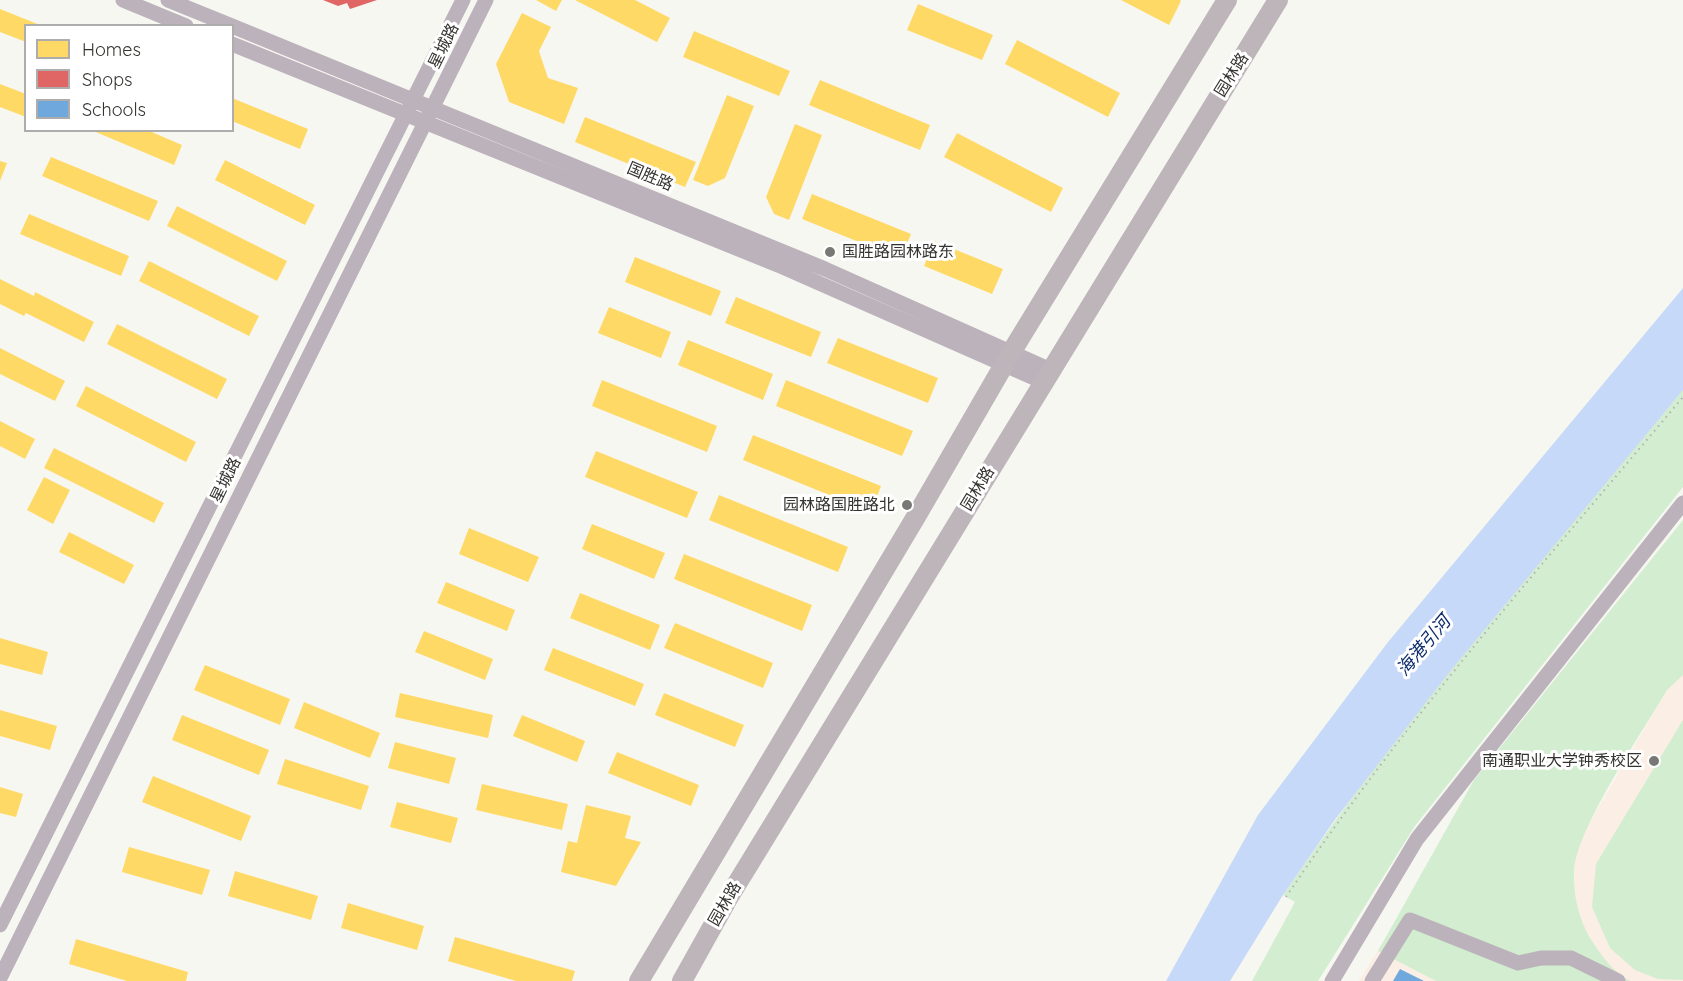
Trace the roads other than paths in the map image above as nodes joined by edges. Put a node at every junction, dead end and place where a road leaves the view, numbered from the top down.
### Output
1 (123, 0) edge
2 (168, 0) edge
3 (463, 0) edge
4 (486, 0) edge
5 (1227, 0) edge
6 (1278, 0) edge
7 (181, 24) edge
8 (227, 24) edge
9 (234, 27) edge
10 (234, 45) edge
11 (414, 99) junction
12 (434, 107) junction
13 (406, 114) junction
14 (427, 122) junction
15 (1008, 358) junction
16 (1047, 376) junction
17 (1683, 503) edge
18 (0, 925) edge
19 (0, 978) edge
20 (639, 981) edge
21 (682, 981) edge
22 (1332, 981) edge
23 (1372, 981) edge
24 (1618, 981) edge

1 - 7 street
2 - 8 street, 国胜路
3 - 11 street, 星城路
4 - 12 street, 星城路
5 - 15 main road
6 - 16 main road, 园林路
9 - 11 street, 国胜路
10 - 13 street, 国胜路
11 - 12 street, 国胜路
11 - 13 street, 星城路
12 - 14 street, 星城路
12 - 15 street, 国胜路
13 - 14 street, 国胜路
13 - 18 street, 星城路
14 - 15 street, 国胜路
14 - 19 street, 星城路
15 - 16 street, 国胜路
15 - 20 main road
16 - 21 main road, 园林路
17 - 22 street
23 - 24 street

